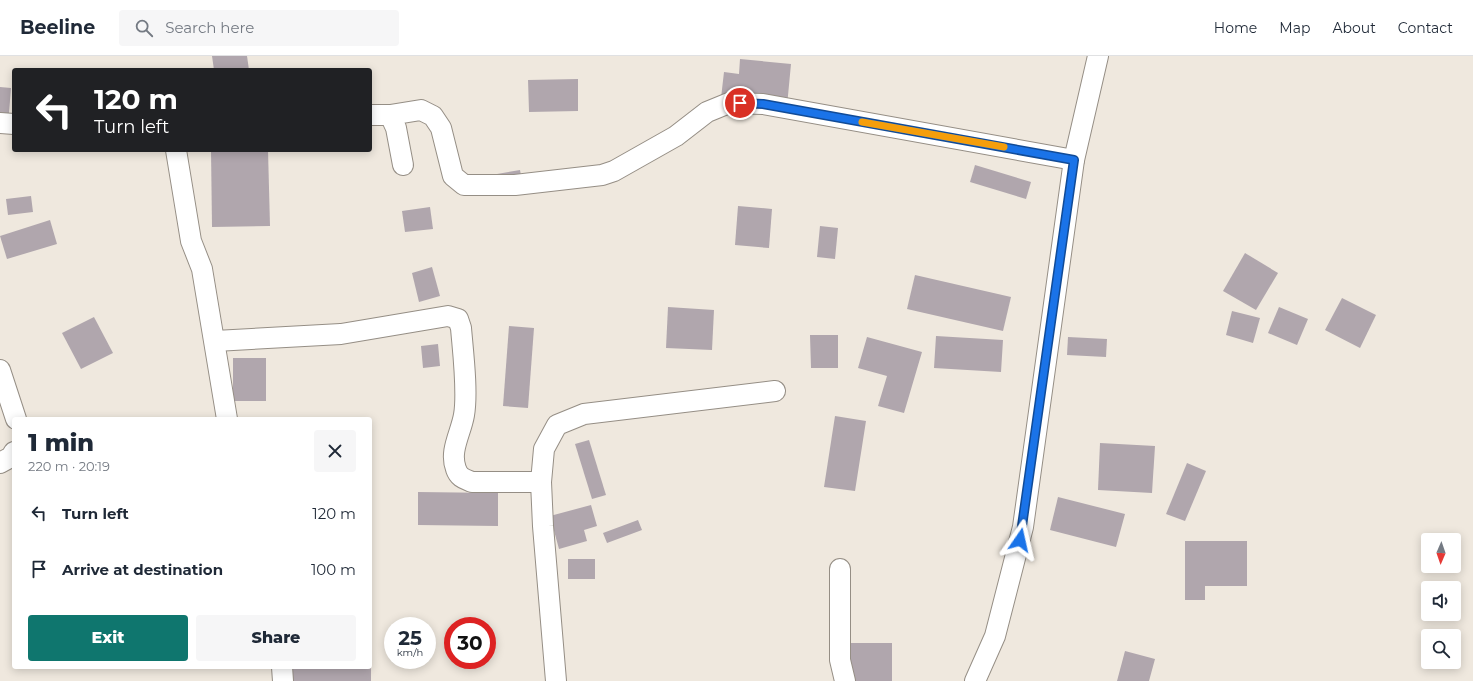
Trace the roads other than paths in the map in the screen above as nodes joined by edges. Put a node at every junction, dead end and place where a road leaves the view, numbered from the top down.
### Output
1 (1098, 56) edge
2 (372, 115) edge
3 (390, 115) junction
4 (0, 123) edge
5 (12, 124) edge
6 (176, 152) edge
7 (1074, 160) junction
8 (403, 165) dead end
9 (215, 341) junction
10 (0, 370) edge
11 (775, 391) dead end
12 (15, 417) edge
13 (227, 417) edge
14 (12, 455) edge
15 (0, 463) edge
16 (541, 482) junction
17 (840, 570) dead end
18 (282, 669) edge
19 (283, 681) edge
20 (556, 681) edge
21 (845, 681) edge
22 (975, 681) edge

1 - 7 street
2 - 3 street
3 - 7 street
3 - 8 street
4 - 5 street
6 - 9 street
7 - 22 street
9 - 13 street
9 - 16 street
10 - 12 street
11 - 16 street
14 - 15 street
16 - 20 street
17 - 21 street
18 - 19 street

